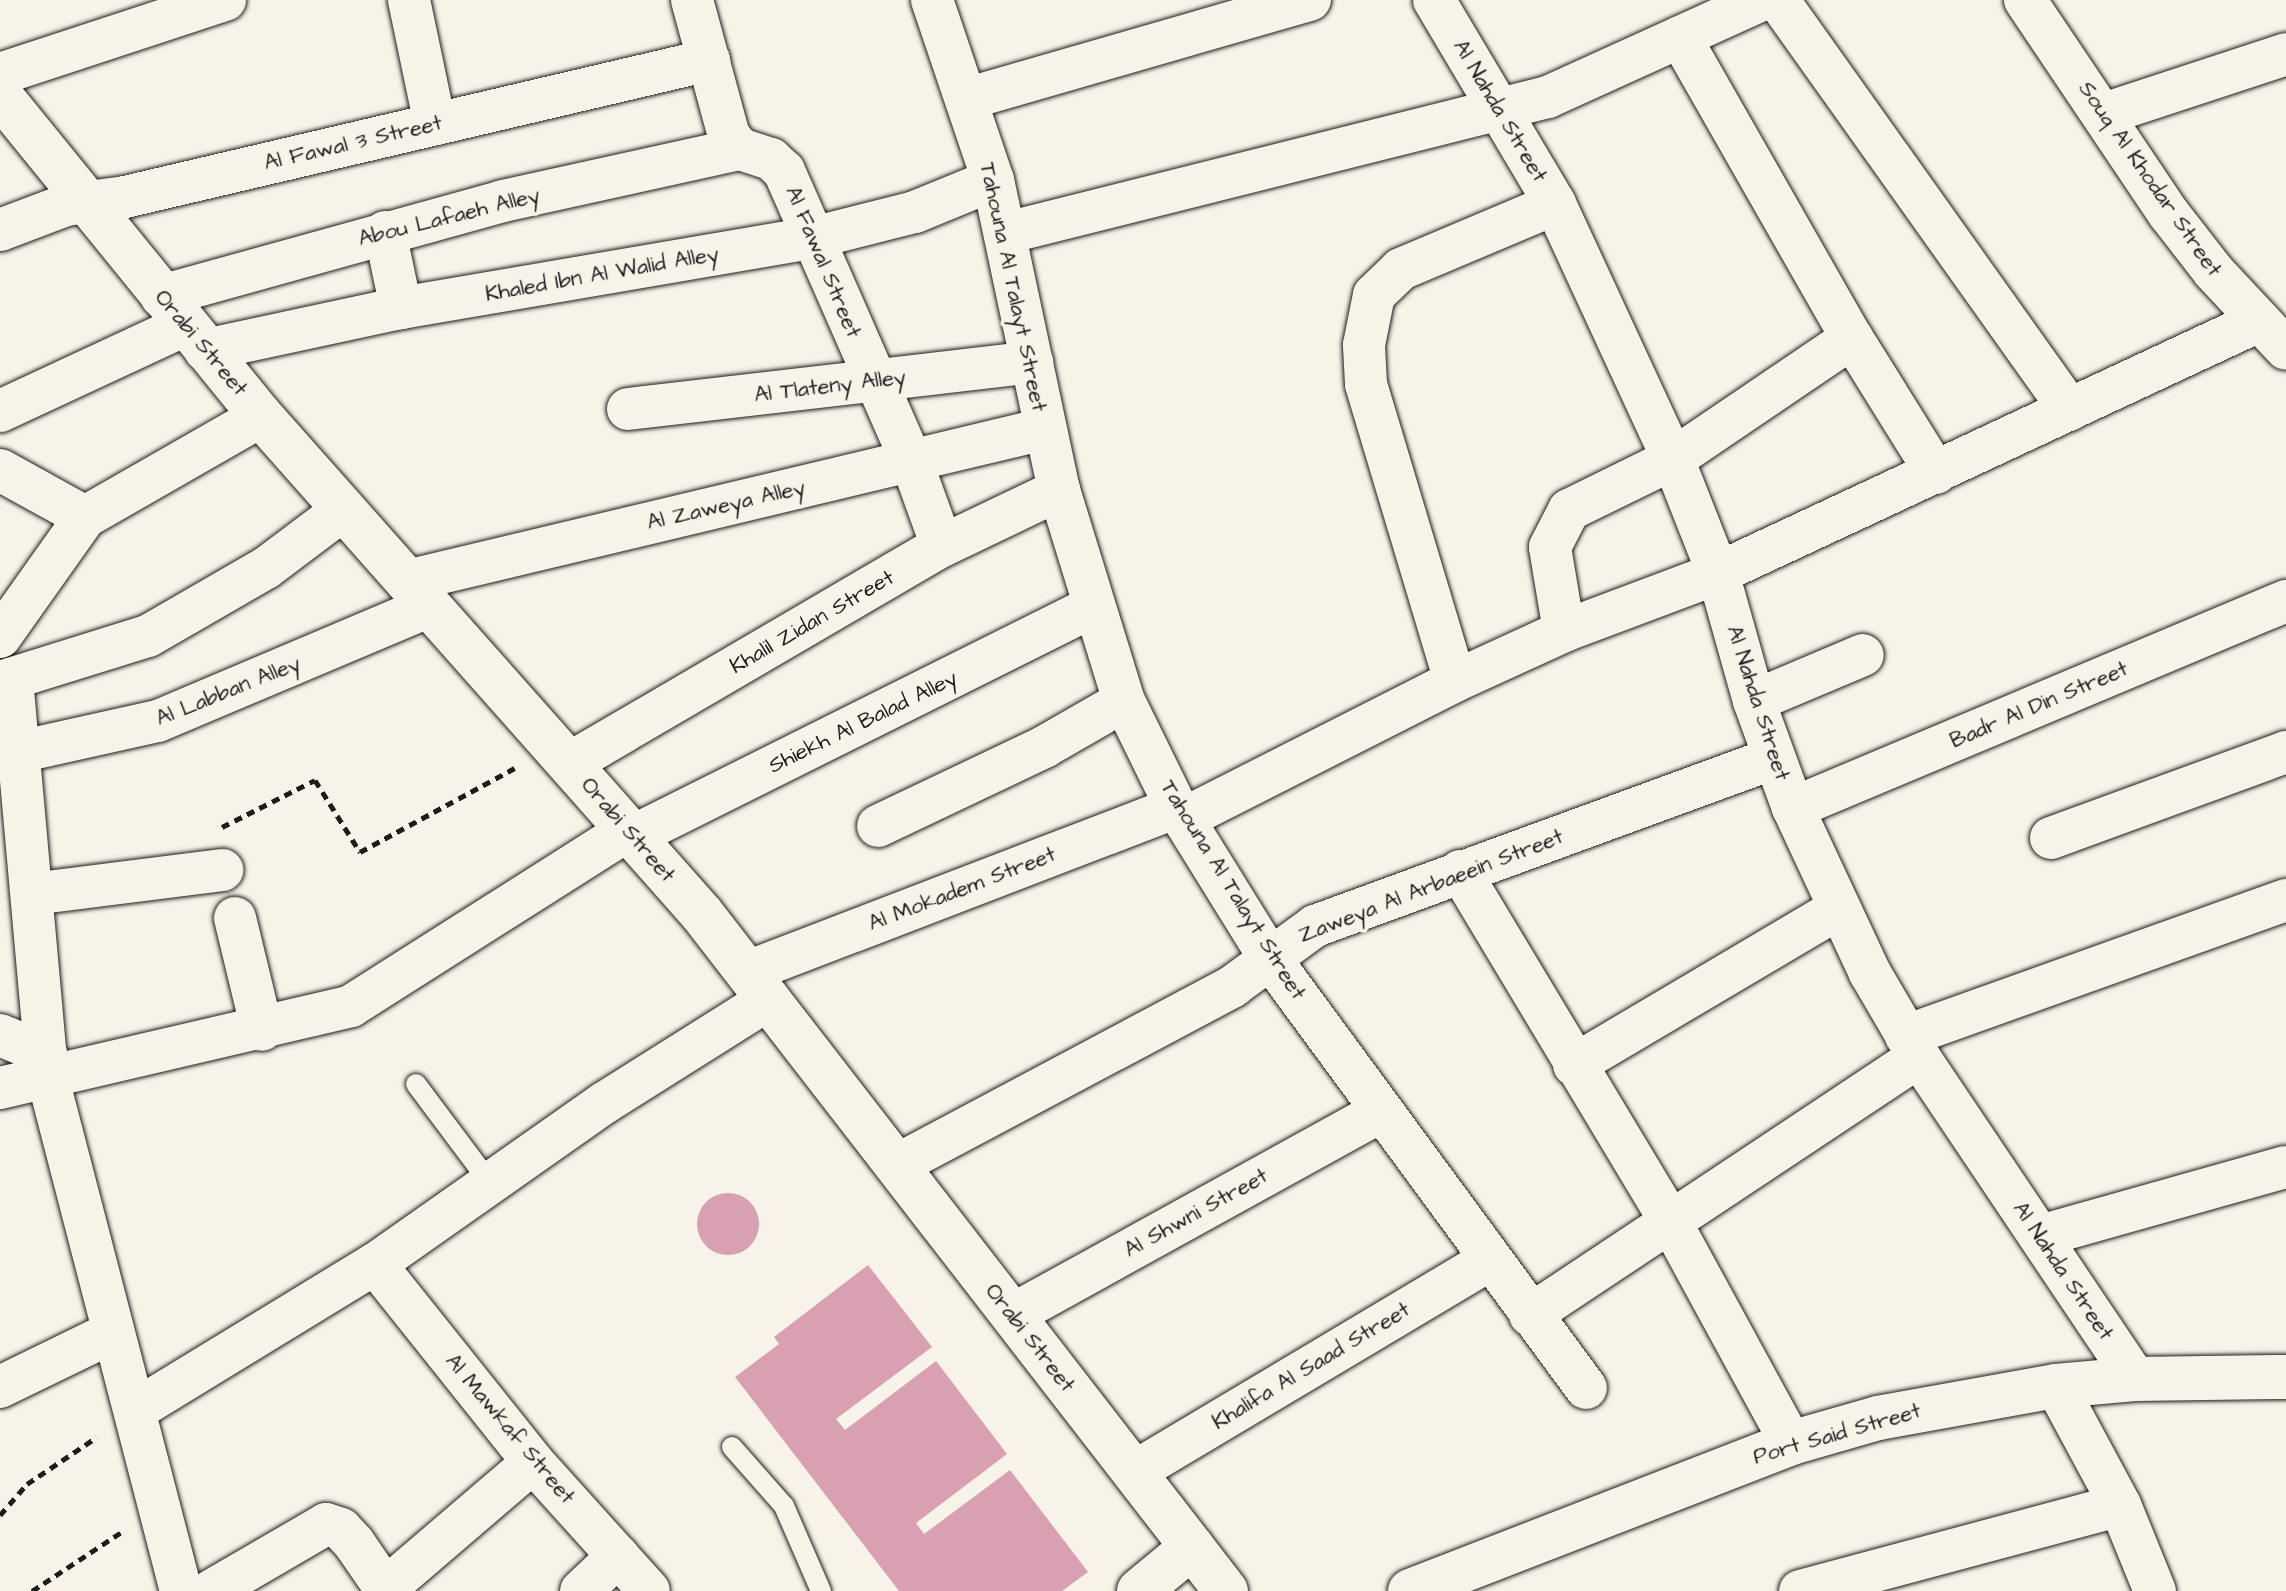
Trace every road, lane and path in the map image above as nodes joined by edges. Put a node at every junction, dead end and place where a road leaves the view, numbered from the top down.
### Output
1 (225, 0) edge
2 (409, 0) edge
3 (692, 0) edge
4 (932, 0) edge
5 (1310, 0) edge
6 (1434, 0) edge
7 (1762, 0) edge
8 (1778, 0) edge
9 (2025, 0) edge
10 (1680, 37) junction
11 (2286, 54) edge
12 (709, 60) junction
13 (0, 74) edge
14 (0, 95) edge
15 (966, 99) junction
16 (1502, 109) junction
17 (2104, 114) junction
18 (435, 124) junction
19 (740, 149) junction
20 (993, 180) junction
21 (87, 202) junction
22 (1555, 204) junction
23 (0, 230) edge
24 (385, 232) junction
25 (1006, 233) junction
26 (812, 238) junction
27 (401, 308) junction
28 (184, 324) junction
29 (2272, 335) edge
30 (1852, 338) junction
31 (1032, 362) junction
32 (875, 380) junction
33 (628, 409) dead end
34 (2070, 410) junction
35 (0, 411) edge
36 (261, 416) junction
37 (1044, 429) junction
38 (1673, 459) junction
39 (911, 460) junction
40 (0, 470) edge
41 (1936, 473) junction
42 (1059, 490) junction
43 (343, 510) junction
44 (85, 517) junction
45 (942, 546) junction
46 (1718, 573) junction
47 (418, 593) junction
48 (2286, 601) edge
49 (1092, 607) junction
50 (1564, 631) junction
51 (0, 637) edge
52 (1863, 655) dead end
53 (6, 680) edge
54 (1455, 681) junction
55 (1124, 701) junction
56 (1754, 701) junction
57 (18, 752) junction
58 (2286, 752) edge
59 (562, 755) junction
60 (1774, 758) junction
61 (1793, 808) junction
62 (1180, 813) junction
63 (878, 826) dead end
64 (631, 833) junction
65 (2051, 838) dead end
66 (222, 870) joint
67 (1460, 871) junction
68 (32, 894) junction
69 (2286, 900) edge
70 (1838, 909) junction
71 (235, 918) dead end
72 (1269, 957) junction
73 (758, 986) junction
74 (262, 1030) junction
75 (0, 1035) edge
76 (1913, 1047) junction
77 (47, 1065) junction
78 (1574, 1065) junction
79 (416, 1084) dead end
80 (0, 1088) edge
81 (1381, 1111) junction
82 (897, 1165) junction
83 (2286, 1167) edge
84 (490, 1183) junction
85 (1670, 1221) junction
86 (2040, 1236) junction
87 (1489, 1260) junction
88 (375, 1264) junction
89 (1012, 1315) junction
90 (1530, 1315) junction
91 (113, 1332) junction
92 (2286, 1377) edge
93 (2135, 1379) junction
94 (2056, 1386) junction
95 (0, 1387) edge
96 (1586, 1388) dead end
97 (137, 1409) junction
98 (1791, 1443) junction
99 (732, 1447) dead end
100 (533, 1462) junction
101 (1134, 1472) junction
102 (2120, 1505) junction
103 (161, 1506) junction
104 (0, 1515) edge
105 (1192, 1547) junction
106 (618, 1556) junction
107 (386, 1590) edge
108 (32, 1591) edge
109 (181, 1591) edge
110 (211, 1591) edge
111 (581, 1591) edge
112 (649, 1591) edge
113 (821, 1591) edge
114 (1139, 1591) edge
115 (1226, 1591) edge
116 (1410, 1591) edge
117 (1800, 1591) edge
118 (2155, 1591) edge

1 - 13 street
2 - 18 street
3 - 12 street
4 - 15 street, Tahouna Al Talayt Street
5 - 15 street
6 - 16 street, Al Nahda Street
7 - 10 street
8 - 34 street
9 - 17 street, Souq Al Khodar Street
10 - 16 street
10 - 30 street
11 - 17 street
12 - 18 street, Al Fawal 3 Street
12 - 19 street
14 - 21 street, Orabi Street
15 - 20 street, Tahouna Al Talayt Street
16 - 22 street, Al Nahda Street
16 - 25 street
17 - 29 street, Souq Al Khodar Street
18 - 21 street, Al Fawal 3 Street
19 - 24 street, Abou Lafaeh Alley
19 - 26 street, Al Fawal Street
20 - 25 street, Tahouna Al Talayt Street
20 - 26 street, Khaled Ibn Al Walid Alley
21 - 23 street, Al Fawal 3 Street
21 - 28 street, Orabi Street
22 - 38 street, Al Nahda Street
22 - 54 street
24 - 27 street
24 - 28 street, Abou Lafaeh Alley
25 - 31 street, Tahouna Al Talayt Street
26 - 27 street, Khaled Ibn Al Walid Alley
26 - 32 street, Al Fawal Street
27 - 28 street, Khaled Ibn Al Walid Alley
28 - 35 street
28 - 36 street, Orabi Street
29 - 34 street, Al Mokadem Street
30 - 38 street
30 - 41 street
31 - 32 street, Al Tlateny Alley
31 - 37 street, Tahouna Al Talayt Street
32 - 33 street, Al Tlateny Alley
32 - 39 street, Al Fawal Street
34 - 41 street, Al Mokadem Street
36 - 43 street, Orabi Street
36 - 44 street
37 - 39 street, Al Zaweya Alley
37 - 42 street, Tahouna Al Talayt Street
38 - 46 street, Al Nahda Street
38 - 50 street
39 - 45 street, Al Fawal Street
39 - 47 street, Al Zaweya Alley
40 - 44 street
41 - 46 street, Al Mokadem Street
42 - 45 street, Khalil Zidan Street
42 - 49 street, Tahouna Al Talayt Street
43 - 47 street, Orabi Street
43 - 53 street
44 - 51 street
45 - 59 street, Khalil Zidan Street
46 - 50 street, Al Mokadem Street
46 - 56 street, Al Nahda Street
47 - 57 street, Al Labban Alley
47 - 59 street, Orabi Street
48 - 61 street, Badr Al Din Street
49 - 55 street, Tahouna Al Talayt Street
49 - 64 street, Shiekh Al Balad Alley
50 - 54 street, Al Mokadem Street
52 - 56 street
53 - 57 street
54 - 62 street, Al Mokadem Street
55 - 62 street, Tahouna Al Talayt Street
55 - 63 street
56 - 60 street, Al Nahda Street
57 - 68 street
58 - 65 street
59 - 64 street, Orabi Street
59 - 66 path
60 - 61 street, Al Nahda Street
60 - 67 street, Zaweya Al Arbaeein Street
61 - 70 street, Al Nahda Street
62 - 72 street, Tahouna Al Talayt Street
62 - 73 street, Al Mokadem Street
64 - 73 street, Orabi Street
64 - 74 street, Shiekh Al Balad Alley
66 - 68 street
67 - 72 street, Zaweya Al Arbaeein Street
67 - 78 street
68 - 77 street
69 - 76 street
70 - 76 street, Al Nahda Street
70 - 78 street
71 - 74 street
72 - 81 street, Tahouna Al Talayt Street
72 - 82 street, Zaweya Al Arbaeein Street
73 - 82 street, Orabi Street
73 - 84 street, Al Mokadem Street
74 - 77 street, Shiekh Al Balad Alley
75 - 77 street
76 - 85 street
76 - 86 street, Al Nahda Street
77 - 80 street, Shiekh Al Balad Alley
77 - 91 street
78 - 85 street
79 - 84 lane
81 - 87 street, Tahouna Al Talayt Street
81 - 89 street, Al Shwni Street
82 - 89 street, Orabi Street
83 - 86 street
84 - 88 street, Al Mokadem Street
85 - 90 street
85 - 98 street
86 - 93 street, Al Nahda Street
87 - 90 street, Tahouna Al Talayt Street
87 - 101 street, Khalifa Al Saad Street
88 - 97 street, Al Mokadem Street
88 - 100 street, Al Mawkaf Street
89 - 101 street, Orabi Street
90 - 96 street, Tahouna Al Talayt Street
91 - 95 street
91 - 97 street
92 - 93 street, Port Said Street
93 - 94 street, Port Said Street
94 - 98 street, Port Said Street
94 - 102 street
97 - 103 street
97 - 104 path
98 - 116 street, Port Said Street
99 - 113 lane
100 - 106 street, Al Mawkaf Street
100 - 107 street
101 - 105 street, Orabi Street
102 - 117 street
102 - 118 street
103 - 108 path
103 - 109 street
105 - 114 street
105 - 115 street, Orabi Street
106 - 111 street
106 - 112 street, Al Mawkaf Street
107 - 110 street

